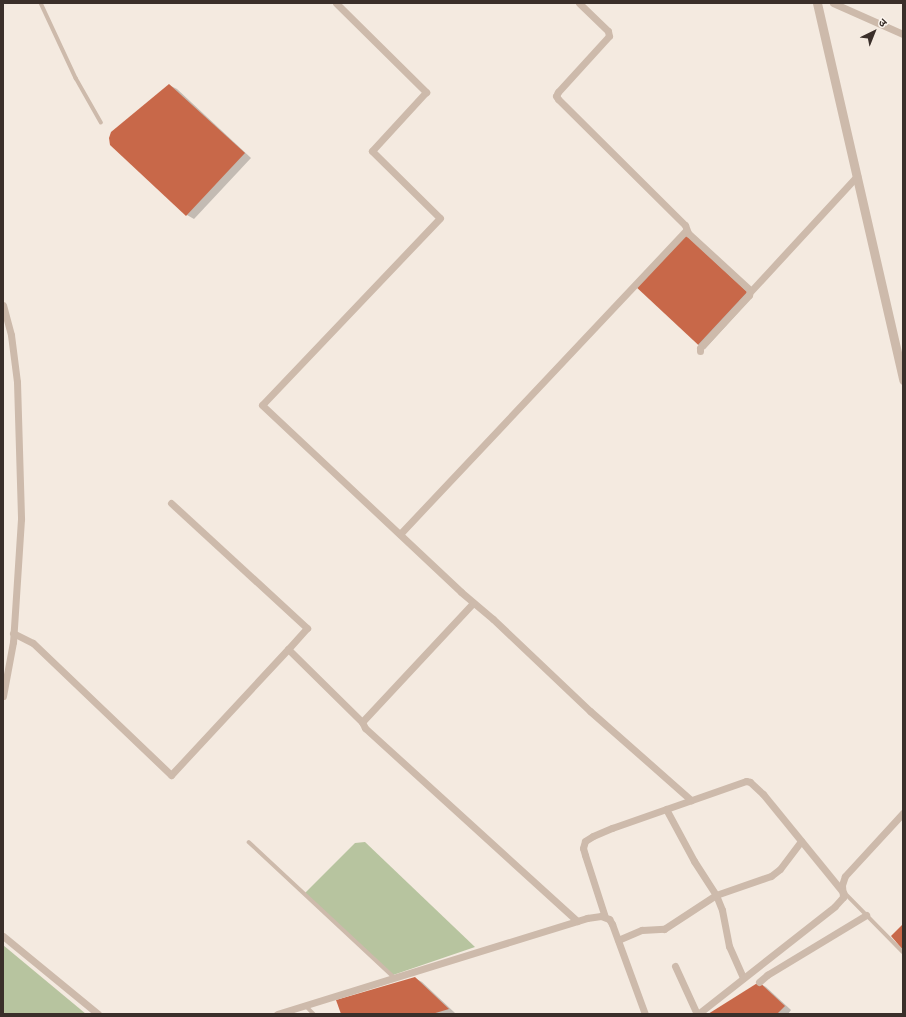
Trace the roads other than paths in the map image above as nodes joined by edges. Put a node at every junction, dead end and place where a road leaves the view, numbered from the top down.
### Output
1 (41, 3) edge
2 (336, 3) edge
3 (579, 3) edge
4 (817, 3) edge
5 (833, 3) edge
6 (903, 34) edge
7 (101, 122) dead end
8 (856, 176) junction
9 (686, 230) junction
10 (750, 292) junction
11 (3, 305) edge
12 (700, 351) dead end
13 (903, 380) edge
14 (171, 503) dead end
15 (400, 534) junction
16 (473, 602) junction
17 (13, 632) junction
18 (288, 649) junction
19 (3, 696) edge
20 (362, 722) junction
21 (691, 800) junction
22 (666, 809) junction
23 (903, 813) edge
24 (801, 841) junction
25 (249, 842) dead end
26 (843, 892) junction
27 (716, 895) junction
28 (866, 915) junction
29 (606, 917) junction
30 (577, 921) junction
31 (3, 936) edge
32 (618, 940) junction
33 (903, 952) edge
34 (674, 966) dead end
35 (394, 978) junction
36 (743, 978) junction
37 (759, 982) dead end
38 (305, 1005) junction
39 (98, 1014) edge
40 (277, 1014) edge
41 (314, 1014) edge
42 (645, 1014) edge
43 (697, 1014) edge

1 - 7 lane
2 - 15 street
3 - 9 street
4 - 8 street
5 - 6 street
8 - 10 street
8 - 13 street
9 - 10 street
9 - 15 street
10 - 12 street
11 - 17 street
14 - 18 street
15 - 16 street
16 - 20 street
16 - 21 street
17 - 18 street
17 - 19 street
18 - 20 street
20 - 30 street
21 - 22 street
21 - 24 street
22 - 27 street
22 - 29 street
23 - 26 street
24 - 26 street
24 - 27 street
25 - 35 lane
26 - 28 lane
26 - 36 street
27 - 32 street
27 - 36 street
28 - 33 lane
28 - 37 street
29 - 30 street
29 - 32 street
30 - 35 street
31 - 39 street
32 - 42 street
34 - 43 street
35 - 38 street
36 - 43 street
38 - 40 street
38 - 41 lane

